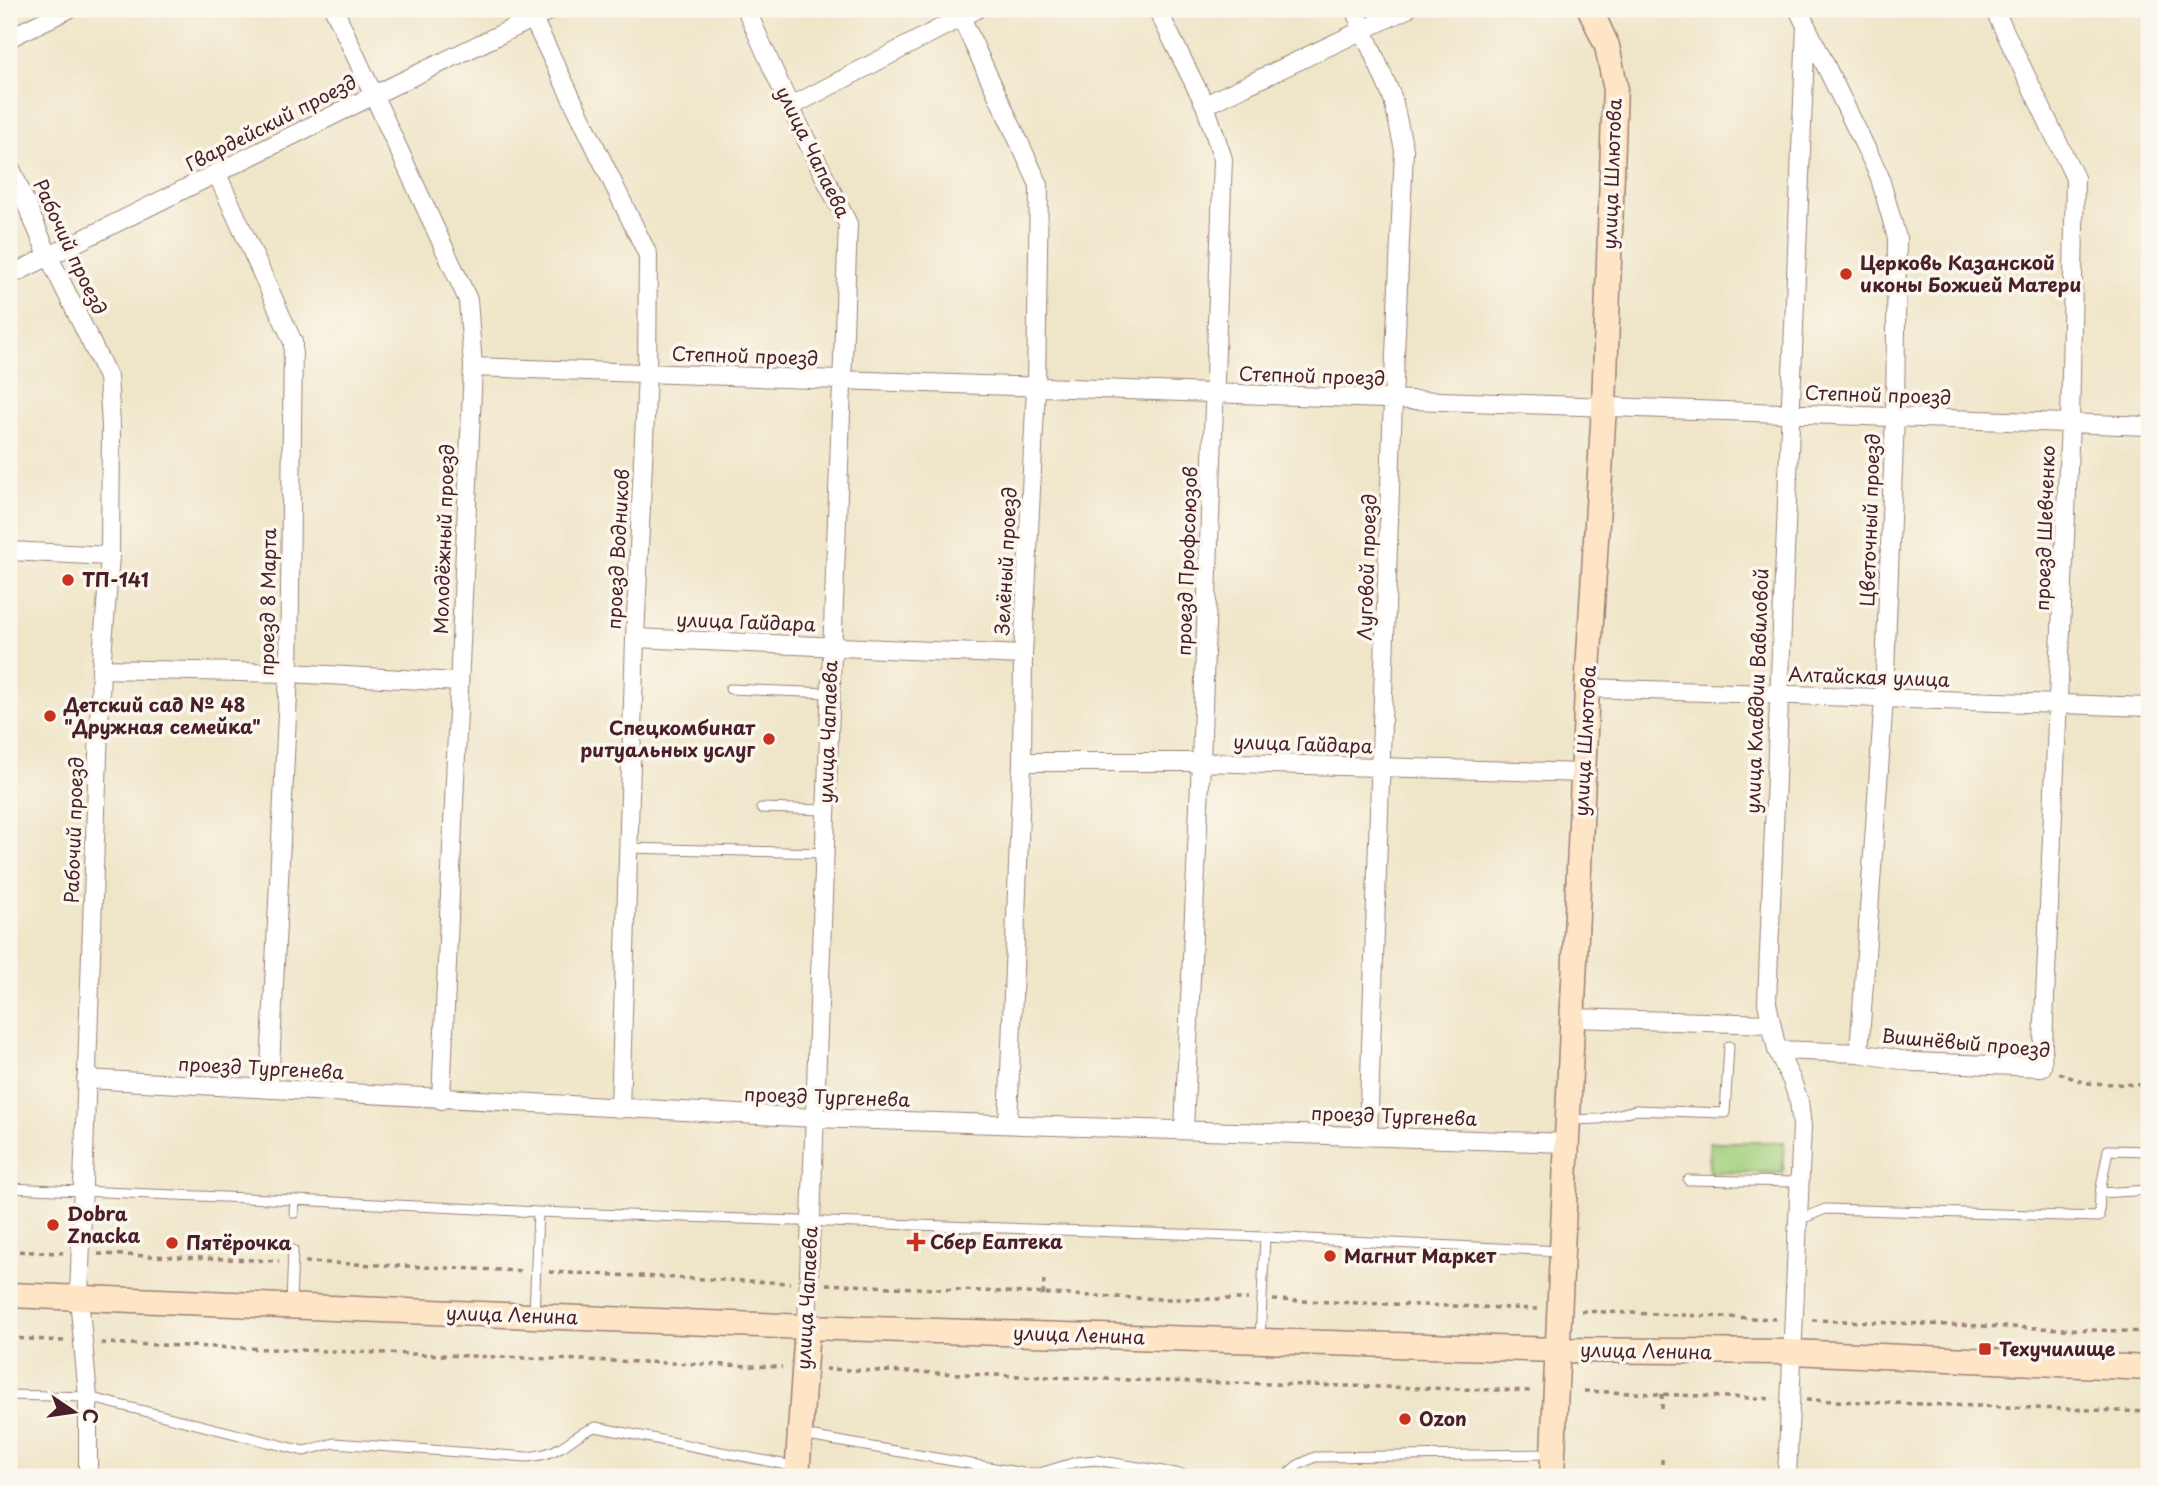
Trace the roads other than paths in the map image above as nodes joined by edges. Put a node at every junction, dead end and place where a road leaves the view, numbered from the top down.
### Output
1 (69, 9) edge
2 (334, 9) edge
3 (553, 9) edge
4 (746, 9) edge
5 (1157, 9) edge
6 (1354, 9) edge
7 (1407, 9) edge
8 (1590, 9) edge
9 (1994, 9) edge
10 (969, 13) edge
11 (1802, 17) edge
12 (533, 19) junction
13 (1364, 29) junction
14 (9, 38) edge
15 (374, 95) junction
16 (1205, 105) junction
17 (790, 107) junction
18 (9, 164) edge
19 (217, 174) junction
20 (49, 257) junction
21 (9, 276) edge
22 (473, 367) junction
23 (647, 373) junction
24 (842, 380) junction
25 (1036, 387) junction
26 (1214, 393) junction
27 (1393, 400) junction
28 (1604, 407) junction
29 (1788, 414) junction
30 (1895, 417) junction
31 (2070, 422) junction
32 (2149, 426) edge
33 (9, 551) edge
34 (110, 556) junction
35 (635, 638) junction
36 (831, 647) junction
37 (1023, 654) junction
38 (101, 669) junction
39 (289, 673) junction
40 (459, 682) junction
41 (1587, 688) junction
42 (730, 689) dead end
43 (830, 693) junction
44 (1778, 694) junction
45 (1884, 698) junction
46 (2058, 704) junction
47 (2149, 707) edge
48 (1022, 762) junction
49 (1201, 762) junction
50 (1382, 768) junction
51 (1584, 773) junction
52 (761, 808) dead end
53 (826, 810) junction
54 (628, 848) junction
55 (824, 853) junction
56 (1573, 1018) junction
57 (1770, 1024) junction
58 (1729, 1045) dead end
59 (1777, 1050) junction
60 (1859, 1053) junction
61 (2042, 1067) joint
62 (86, 1079) junction
63 (269, 1089) junction
64 (441, 1100) junction
65 (620, 1109) junction
66 (815, 1118) junction
67 (1009, 1124) junction
68 (1184, 1129) junction
69 (1568, 1132) junction
70 (1368, 1136) junction
71 (2149, 1151) edge
72 (1688, 1180) dead end
73 (1799, 1182) junction
74 (9, 1188) edge
75 (2149, 1190) edge
76 (82, 1191) junction
77 (2101, 1193) junction
78 (295, 1200) junction
79 (538, 1212) junction
80 (294, 1213) dead end
81 (1798, 1217) junction
82 (811, 1219) junction
83 (1265, 1237) junction
84 (293, 1250) dead end
85 (1563, 1251) junction
86 (9, 1295) edge
87 (79, 1298) junction
88 (291, 1306) junction
89 (534, 1316) junction
90 (807, 1327) junction
91 (1259, 1341) junction
92 (1559, 1350) junction
93 (1791, 1352) junction
94 (2149, 1368) edge
95 (9, 1395) edge
96 (88, 1397) junction
97 (800, 1434) junction
98 (1552, 1466) edge
99 (798, 1472) edge
100 (88, 1477) edge
101 (1199, 1477) edge
102 (1284, 1477) edge
103 (1787, 1477) edge

1 - 14 street
2 - 15 street, Молодёжный проезд
3 - 12 street, Гвардейский проезд
4 - 17 street, улица Чапаева
5 - 16 street, проезд Профсоюзов
6 - 13 street, Луговой проезд
7 - 13 street
8 - 28 main road, улица Шлютова
9 - 31 street, проезд Шевченко
10 - 17 street
10 - 25 street, Зелёный проезд
11 - 29 street, улица Клавдии Вавиловой
11 - 30 street, Цветочный проезд
12 - 15 street, Гвардейский проезд
12 - 23 street, проезд Водников
13 - 16 street
13 - 27 street, Луговой проезд
15 - 19 street, Гвардейский проезд
15 - 22 street, Молодёжный проезд
16 - 26 street, проезд Профсоюзов
17 - 24 street, улица Чапаева
18 - 20 street, Рабочий проезд
19 - 20 street, Гвардейский проезд
19 - 39 street, проезд 8 Марта
20 - 21 street, Гвардейский проезд
20 - 34 street, Рабочий проезд
22 - 23 street, Степной проезд
22 - 40 street, Молодёжный проезд
23 - 24 street, Степной проезд
23 - 35 street, проезд Водников
24 - 25 street, Степной проезд
24 - 36 street, улица Чапаева
25 - 26 street, Степной проезд
25 - 37 street, Зелёный проезд
26 - 27 street, Степной проезд
26 - 49 street, проезд Профсоюзов
27 - 28 street, Степной проезд
27 - 50 street, Луговой проезд
28 - 29 street, Степной проезд
28 - 41 main road, улица Шлютова
29 - 30 street, Степной проезд
29 - 44 street, улица Клавдии Вавиловой
30 - 31 street, Степной проезд
30 - 45 street, Цветочный проезд
31 - 32 street, Степной проезд
31 - 46 street, проезд Шевченко
33 - 34 street
34 - 38 street, Рабочий проезд
35 - 36 street, улица Гайдара
35 - 54 street, проезд Водников
36 - 37 street, улица Гайдара
36 - 43 street, улица Чапаева
37 - 48 street, Зелёный проезд
38 - 39 street
38 - 62 street, Рабочий проезд
39 - 40 street
39 - 63 street, проезд 8 Марта
40 - 64 street, Молодёжный проезд
41 - 44 street, Алтайская улица
41 - 51 main road, улица Шлютова
42 - 43 lane
43 - 53 street, улица Чапаева
44 - 45 street, Алтайская улица
44 - 57 street, улица Клавдии Вавиловой
45 - 46 street, Алтайская улица
45 - 60 street, Цветочный проезд
46 - 47 street, Алтайская улица
46 - 61 street, проезд Шевченко
48 - 49 street, улица Гайдара
48 - 67 street, Зелёный проезд
49 - 50 street, улица Гайдара
49 - 68 street, проезд Профсоюзов
50 - 51 street, улица Гайдара
50 - 70 street, Луговой проезд
51 - 56 main road, улица Шлютова
52 - 53 lane
53 - 55 street, улица Чапаева
54 - 55 lane
54 - 65 street, проезд Водников
55 - 66 street, улица Чапаева
56 - 57 street
56 - 69 main road, улица Шлютова
57 - 59 street, улица Клавдии Вавиловой
58 - 69 lane
59 - 60 street, Вишнёвый проезд
59 - 73 street, улица Клавдии Вавиловой
60 - 61 street, Вишнёвый проезд
62 - 63 street, проезд Тургенева
62 - 76 street, Рабочий проезд
63 - 64 street, проезд Тургенева
64 - 65 street, проезд Тургенева
65 - 66 street, проезд Тургенева
66 - 67 street, проезд Тургенева
66 - 82 street, улица Чапаева
67 - 68 street, проезд Тургенева
68 - 70 street, проезд Тургенева
69 - 70 street, проезд Тургенева
69 - 85 main road, улица Шлютова
71 - 77 lane
72 - 73 lane
73 - 81 street, улица Клавдии Вавиловой
74 - 76 lane
75 - 77 lane
76 - 78 lane
76 - 87 street, Рабочий проезд
77 - 81 lane
78 - 79 lane
78 - 80 lane
79 - 82 lane
79 - 89 lane
81 - 93 street, улица Клавдии Вавиловой
82 - 83 lane
82 - 90 street, улица Чапаева
83 - 85 lane
83 - 91 lane
84 - 88 lane
85 - 92 main road, улица Шлютова
86 - 87 main road, улица Ленина
87 - 88 main road, улица Ленина
87 - 96 street, Рабочий проезд
88 - 89 main road, улица Ленина
89 - 90 main road, улица Ленина
90 - 91 main road, улица Ленина
90 - 97 main road, улица Чапаева
91 - 92 main road, улица Ленина
92 - 93 main road, улица Ленина
92 - 98 main road, улица Шлютова
93 - 94 main road, улица Ленина
93 - 103 street, улица Клавдии Вавиловой
95 - 96 lane
96 - 99 lane
96 - 100 street, Рабочий проезд
97 - 99 main road, улица Чапаева
97 - 101 lane
98 - 102 lane

